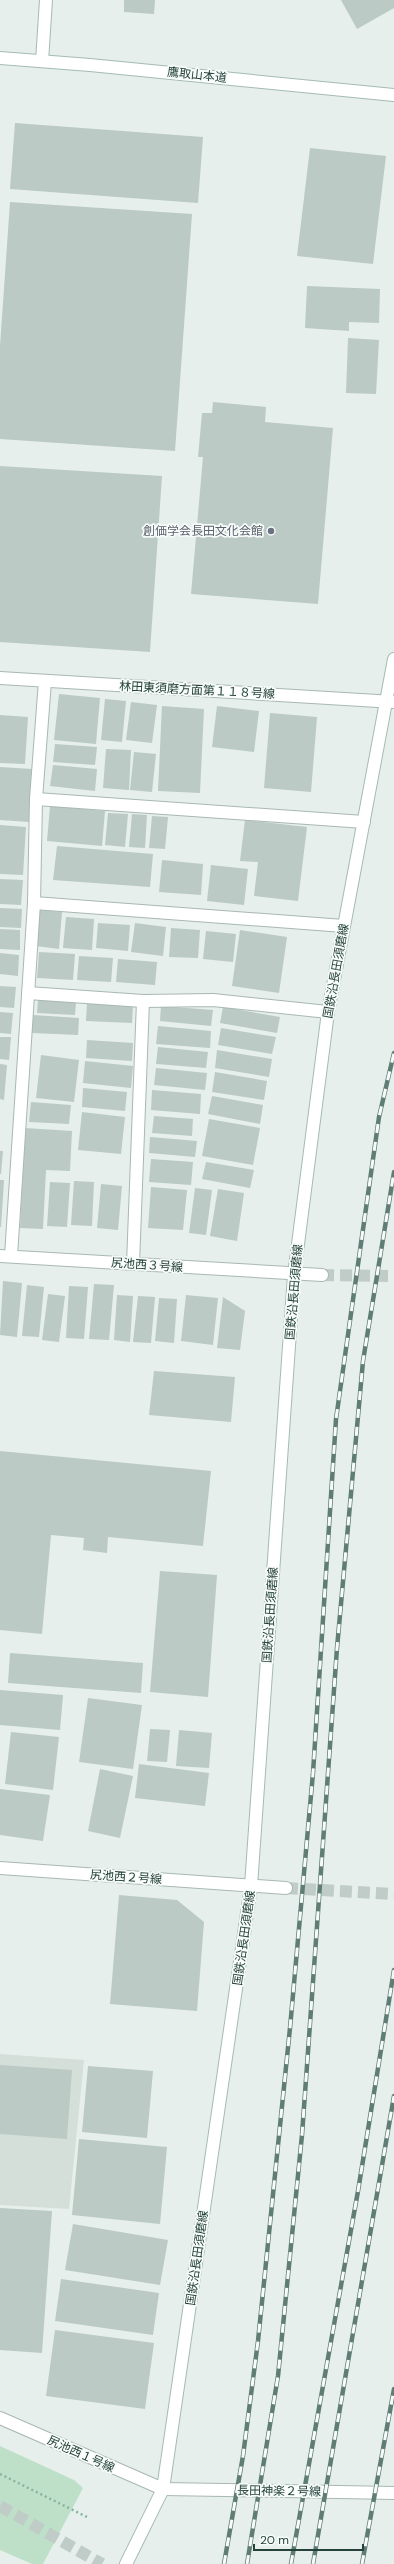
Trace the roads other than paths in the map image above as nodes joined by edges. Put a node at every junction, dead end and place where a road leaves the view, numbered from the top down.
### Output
1 (46, 0) edge
2 (0, 58) edge
3 (42, 60) junction
4 (394, 95) edge
5 (394, 659) edge
6 (0, 678) edge
7 (45, 681) junction
8 (390, 701) edge
9 (36, 799) junction
10 (364, 822) junction
11 (34, 903) junction
12 (344, 926) junction
13 (28, 994) junction
14 (143, 1001) junction
15 (328, 1012) junction
16 (5, 1256) edge
17 (133, 1264) junction
18 (294, 1275) junction
19 (322, 1275) tunnel mouth
20 (0, 1868) edge
21 (251, 1886) junction
22 (286, 1888) tunnel mouth
23 (0, 2418) edge
24 (163, 2489) junction
25 (394, 2493) edge
26 (126, 2564) edge

1 - 3 street
2 - 3 street, 鷹取山本道
3 - 4 street, 鷹取山本道
5 - 8 street, 国鉄沿長田須磨線
6 - 7 street, 林田東須磨方面第１１８号線
7 - 8 street, 林田東須磨方面第１１８号線
7 - 9 street
8 - 10 street, 国鉄沿長田須磨線
9 - 10 street
9 - 11 street
10 - 12 street, 国鉄沿長田須磨線
11 - 12 street
11 - 13 street
12 - 15 street, 国鉄沿長田須磨線
13 - 14 street
13 - 16 street
14 - 15 street
14 - 17 street
15 - 18 street, 国鉄沿長田須磨線
16 - 17 street, 尻池西３号線
17 - 18 street, 尻池西３号線
18 - 19 street, 尻池西３号線
18 - 21 street, 国鉄沿長田須磨線
20 - 21 street, 尻池西２号線
21 - 22 street, 尻池西２号線
21 - 24 street, 国鉄沿長田須磨線
23 - 24 street, 尻池西１号線
24 - 25 street, 長田神楽２号線
24 - 26 street, 国鉄沿長田須磨線

